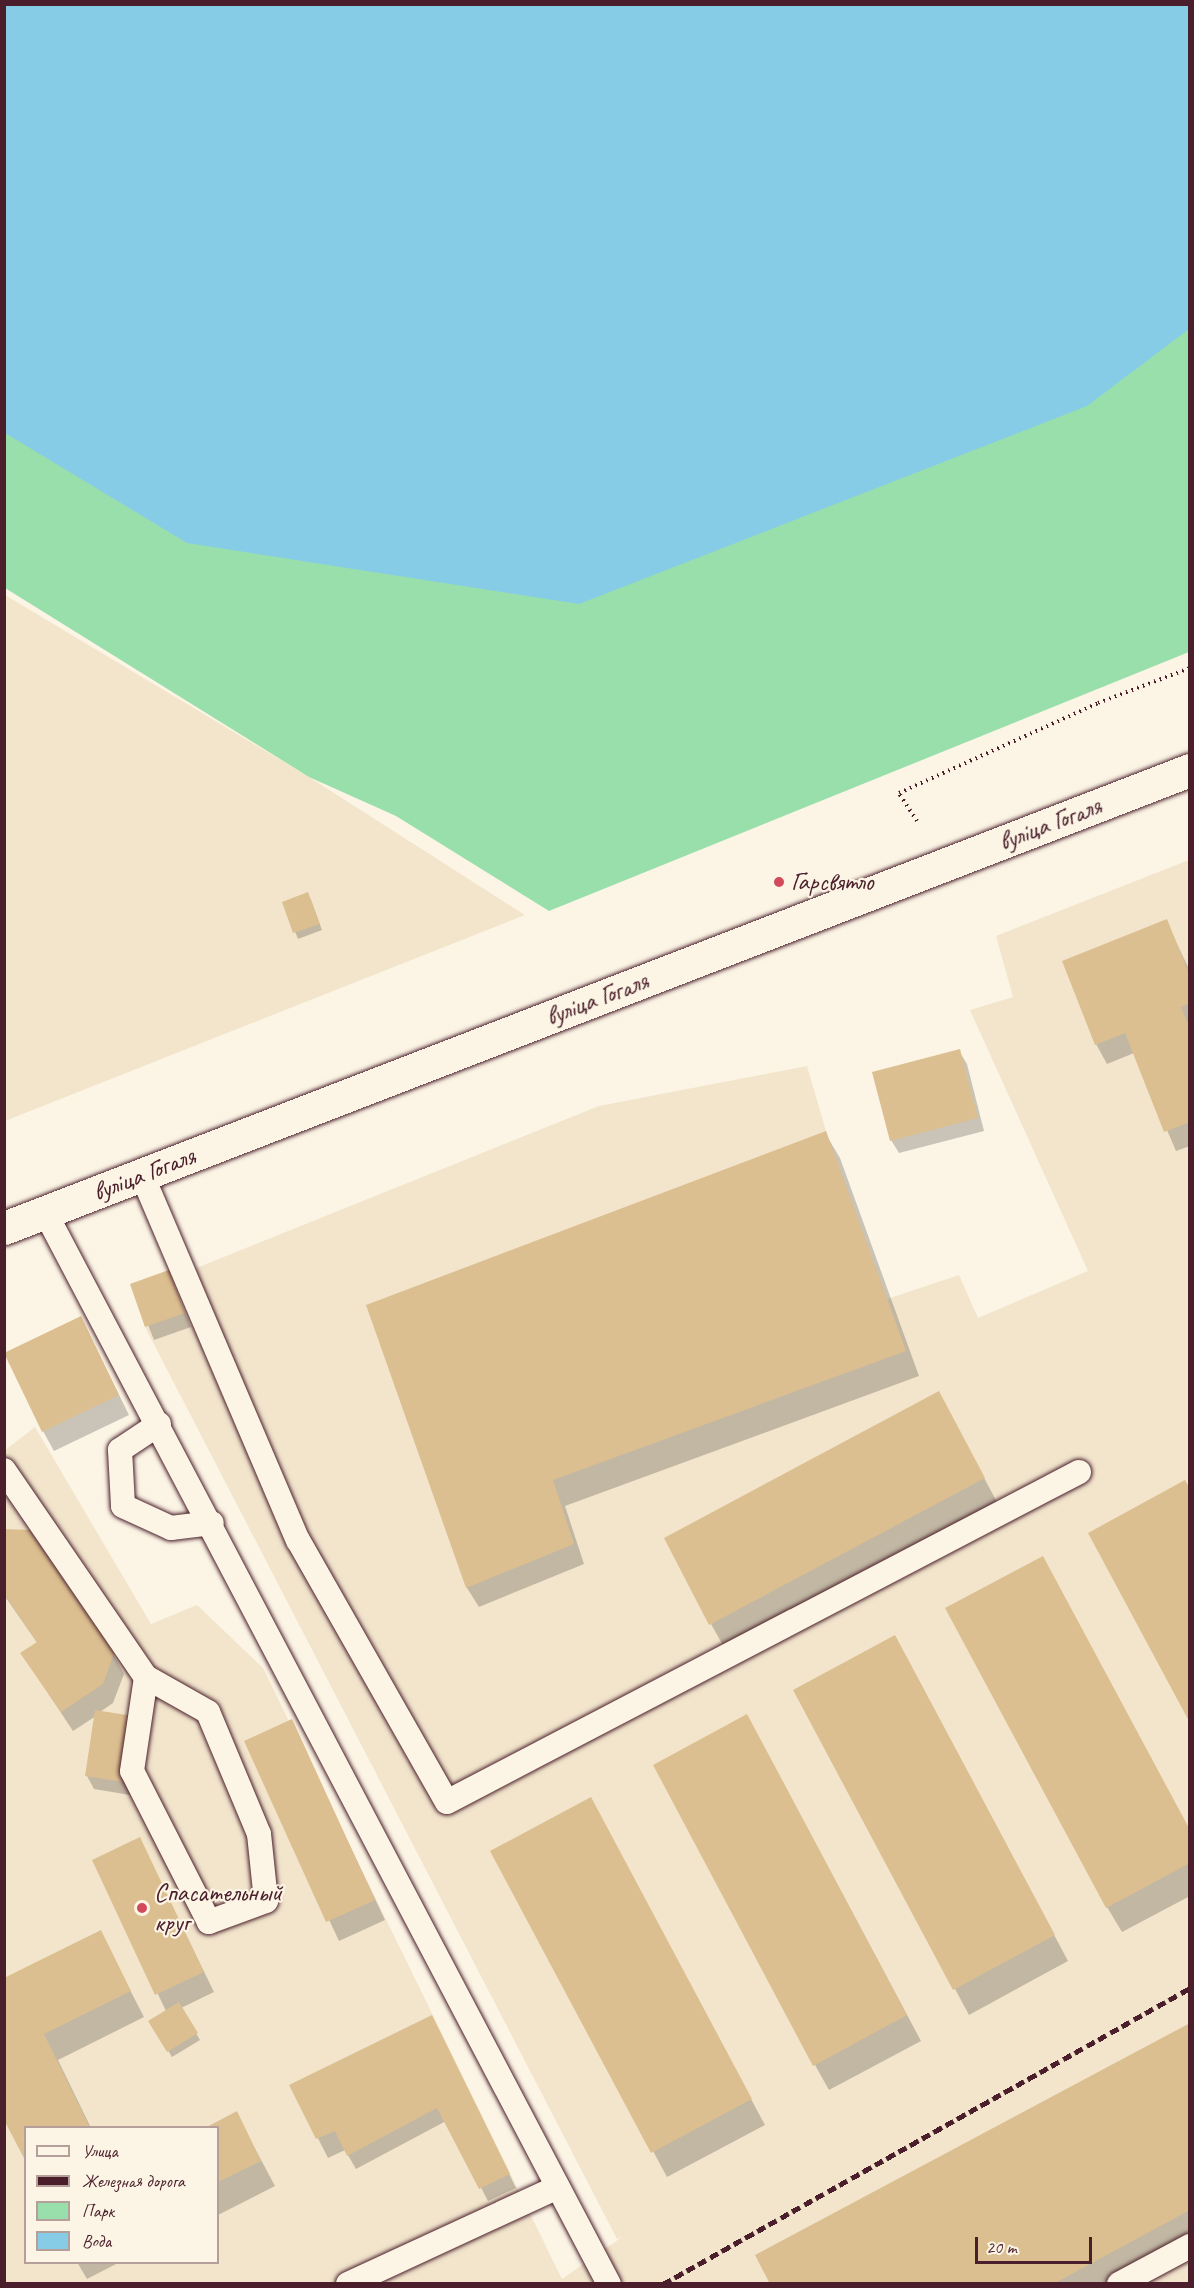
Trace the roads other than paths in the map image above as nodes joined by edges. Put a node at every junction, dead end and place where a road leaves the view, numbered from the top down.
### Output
1 (1190, 770) edge
2 (142, 1175) junction
3 (45, 1212) junction
4 (4, 1228) edge
5 (159, 1424) junction
6 (4, 1470) edge
7 (1079, 1472) dead end
8 (212, 1523) junction
9 (146, 1677) junction
10 (558, 2187) junction
11 (1190, 2247) edge
12 (348, 2283) edge
13 (609, 2283) edge
14 (1119, 2283) edge

1 - 2 main road, вуліца Гогаля
2 - 3 main road, вуліца Гогаля
2 - 7 lane
3 - 4 main road, вуліца Гогаля
3 - 5 lane
5 - 8 lane
5 - 8 lane
6 - 9 lane
8 - 10 lane
9 - 9 lane
10 - 12 lane
10 - 13 lane
11 - 14 lane

